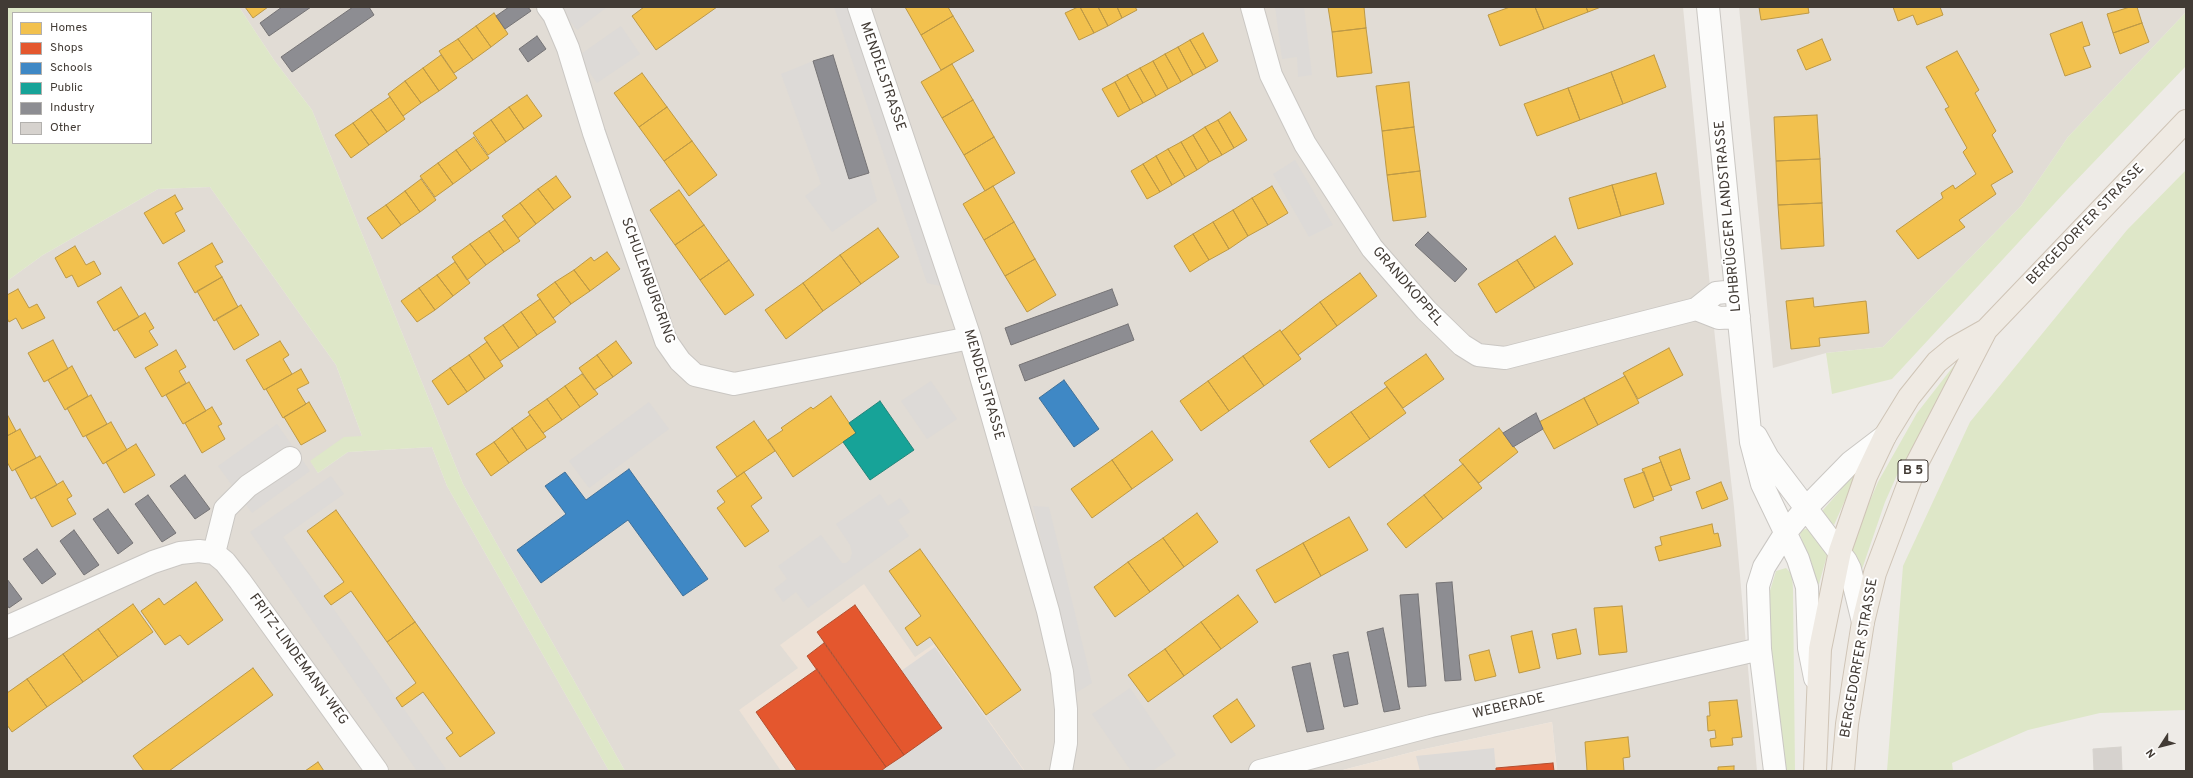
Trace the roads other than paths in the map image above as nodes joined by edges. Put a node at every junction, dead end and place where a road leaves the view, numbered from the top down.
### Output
1 (548, 7) edge
2 (859, 7) edge
3 (1252, 7) edge
4 (1708, 7) edge
5 (2186, 121) edge
6 (1736, 291) junction
7 (1696, 309) junction
8 (1739, 317) junction
9 (1986, 330) junction
10 (970, 338) junction
11 (1749, 425) junction
12 (1886, 436) junction
13 (290, 458) dead end
14 (1806, 508) junction
15 (1786, 532) junction
16 (1840, 551) junction
17 (214, 553) junction
18 (1864, 622) junction
19 (7, 627) edge
20 (1760, 649) junction
21 (1817, 688) junction
22 (377, 771) edge
23 (1061, 771) edge
24 (1260, 771) edge
25 (1775, 771) edge
26 (1815, 771) edge
27 (1844, 771) edge

1 - 10 street, SCHULENBURGRING
2 - 10 street, MENDELSTRASSE
3 - 7 street, GRANDKOPPEL
4 - 6 street, LOHBRÜGGER LANDSTRASSE
5 - 9 main road, BERGEDORFER STRASSE / B 5
6 - 7 street, GRANDKOPPEL
6 - 8 street, LOHBRÜGGER LANDSTRASSE
7 - 8 street
8 - 11 street, LOHBRÜGGER LANDSTRASSE
9 - 12 main road, BERGEDORFER STRASSE / B 5
9 - 18 main road, BERGEDORFER STRASSE / B 5
10 - 23 street, MENDELSTRASSE
11 - 14 street, LOHBRÜGGER LANDSTRASSE
11 - 15 street, LOHBRÜGGER LANDSTRASSE
12 - 14 street
12 - 16 main road, BERGEDORFER STRASSE / B 5
13 - 17 street
14 - 15 street
14 - 16 street, LOHBRÜGGER LANDSTRASSE
15 - 20 street
15 - 21 street, LOHBRÜGGER LANDSTRASSE
16 - 18 street, LOHBRÜGGER LANDSTRASSE / B 5
16 - 21 main road, BERGEDORFER STRASSE / B 5
17 - 19 street
17 - 22 street, FRITZ-LINDEMANN-WEG
18 - 27 main road, BERGEDORFER STRASSE / B 5
20 - 24 street, WEBERADE
20 - 25 street
21 - 26 main road, BERGEDORFER STRASSE / B 5

